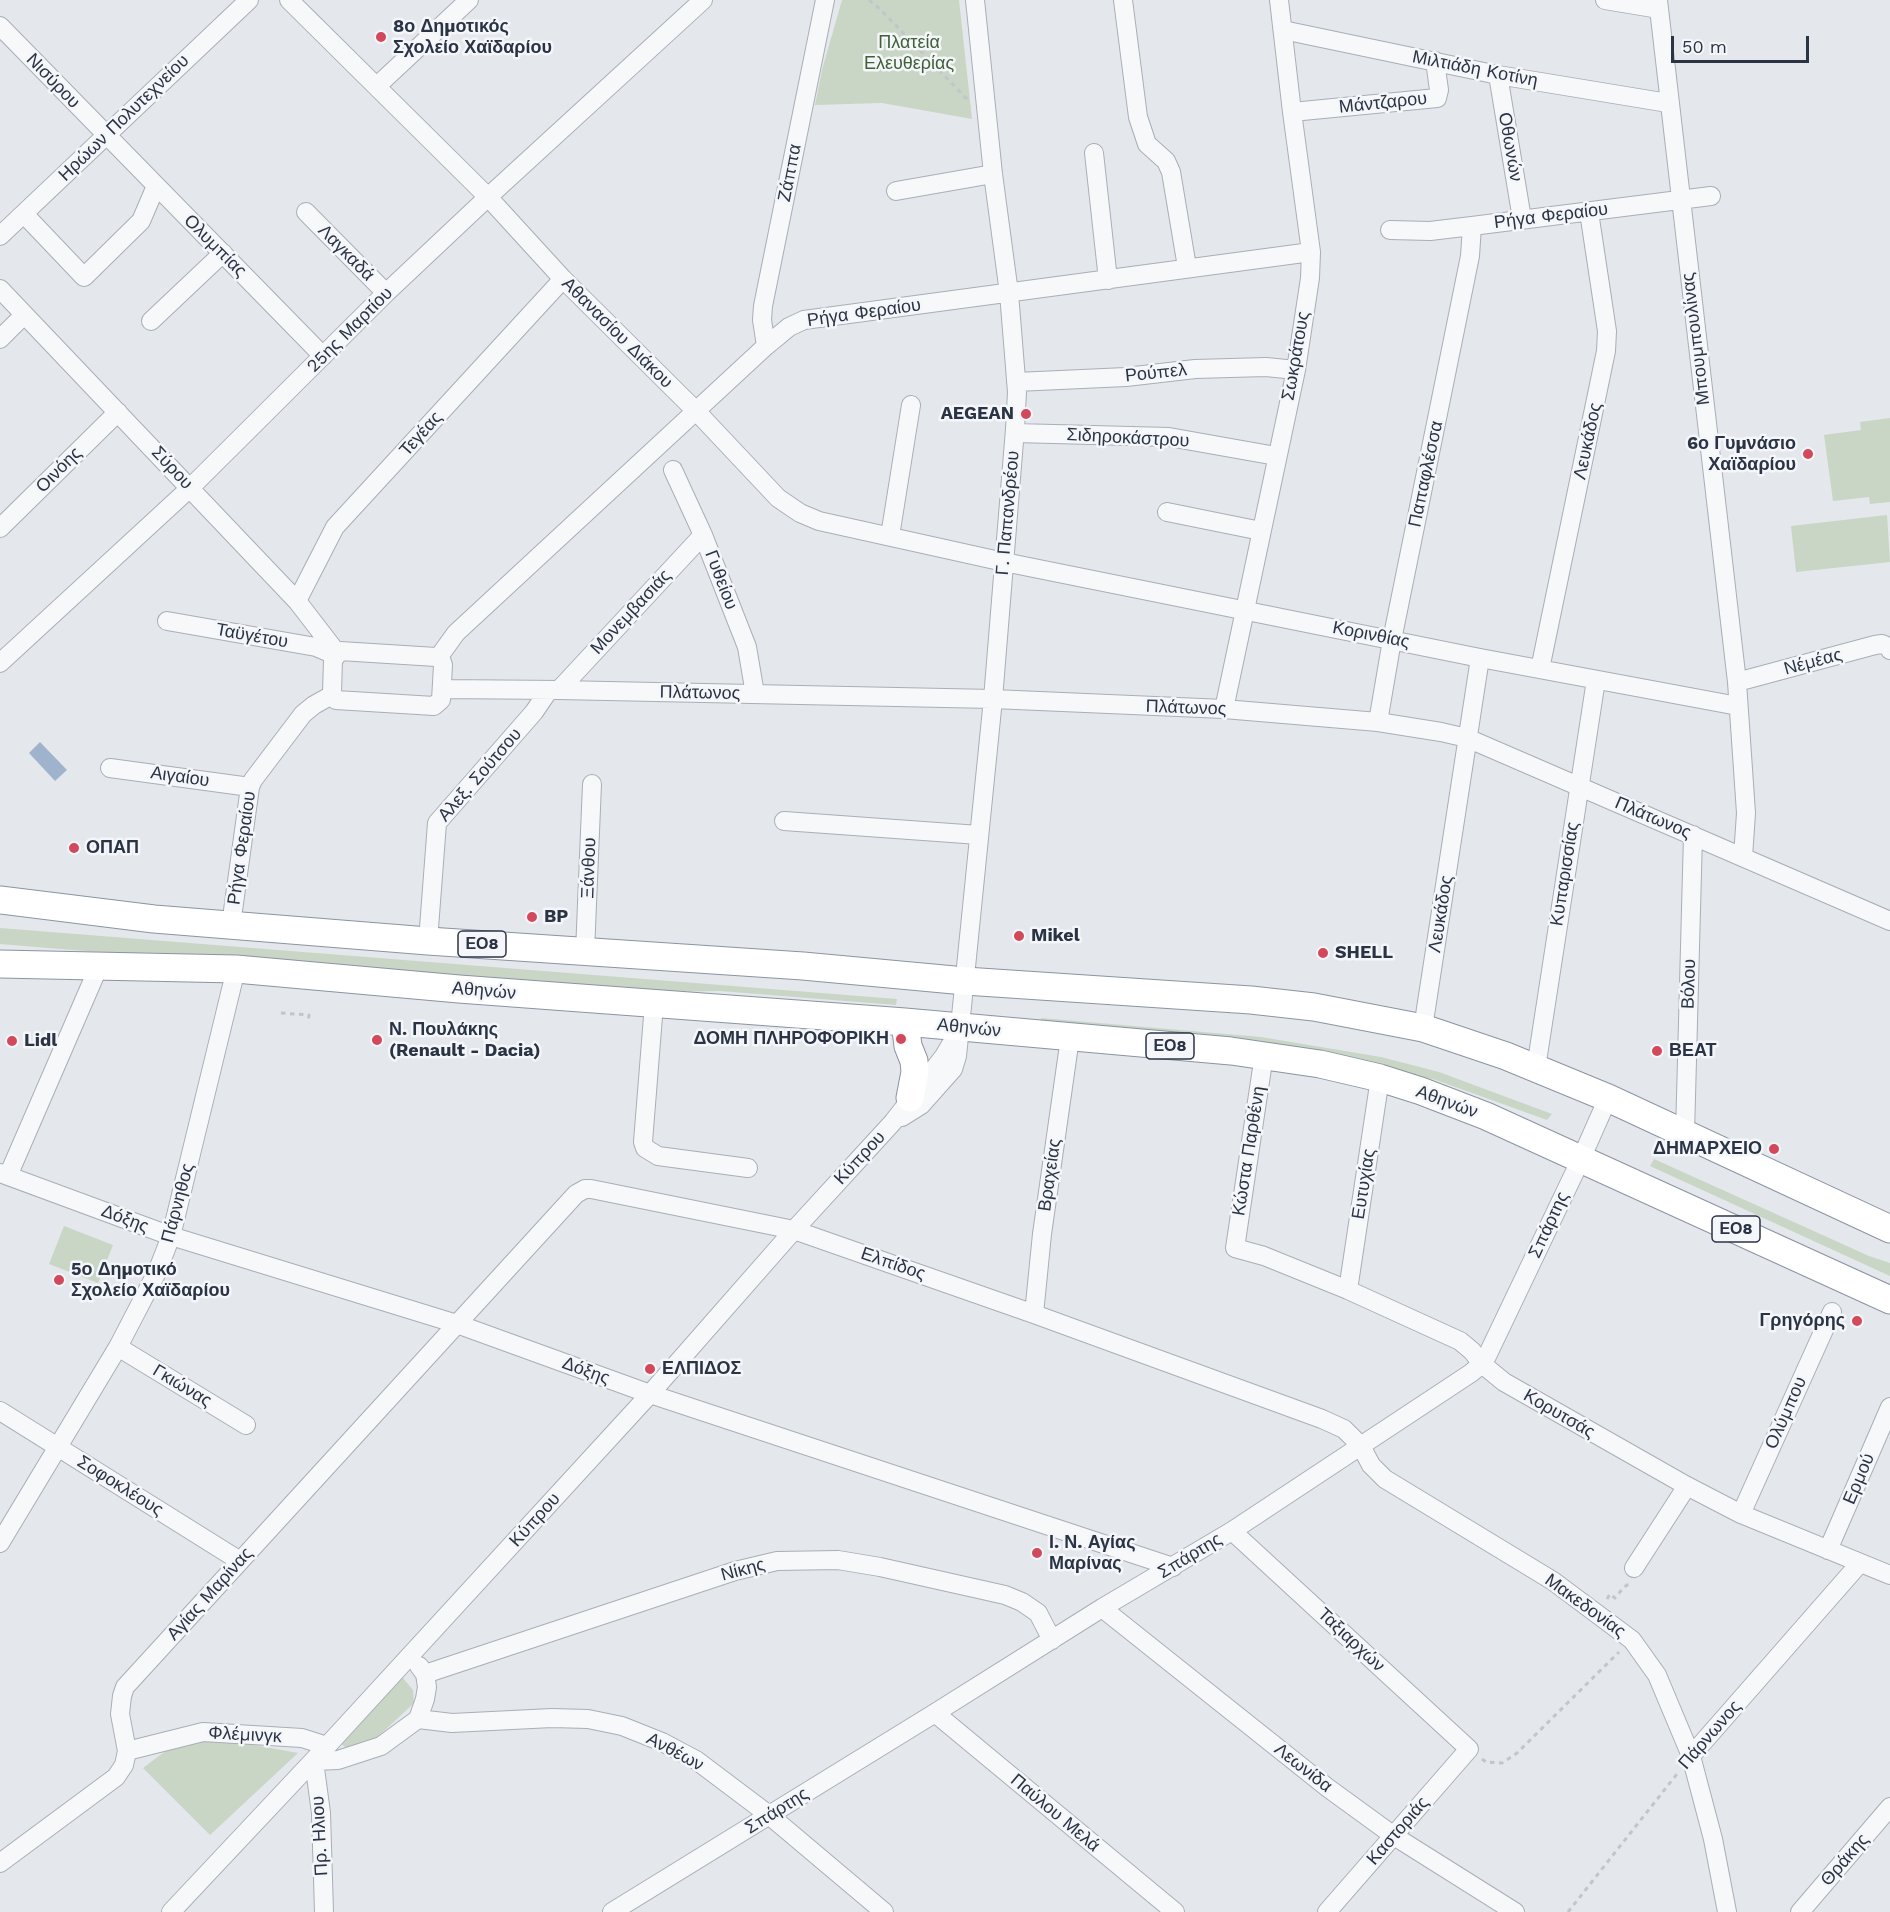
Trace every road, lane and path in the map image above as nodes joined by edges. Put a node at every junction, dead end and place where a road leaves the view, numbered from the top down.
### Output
1 (249, 0) edge
2 (289, 0) edge
3 (469, 0) edge
4 (703, 0) edge
5 (825, 0) edge
6 (869, 0) edge
7 (975, 0) edge
8 (1123, 0) edge
9 (1280, 0) edge
10 (1605, 0) edge
11 (1658, 5) edge
12 (0, 26) edge
13 (1283, 30) junction
14 (1435, 61) junction
15 (1498, 75) junction
16 (377, 86) junction
17 (1668, 103) junction
18 (1292, 112) junction
19 (988, 124) junction
20 (107, 136) junction
21 (1094, 153) dead end
22 (993, 174) junction
23 (156, 186) junction
24 (896, 190) dead end
25 (1711, 195) dead end
26 (488, 197) junction
27 (1680, 200) junction
28 (306, 212) dead end
29 (1589, 212) junction
30 (24, 214) junction
31 (1522, 219) junction
32 (1472, 226) junction
33 (1390, 230) dead end
34 (0, 236) edge
35 (1311, 252) junction
36 (223, 253) junction
37 (1187, 267) junction
38 (563, 279) junction
39 (1108, 280) junction
40 (0, 289) edge
41 (386, 293) junction
42 (1009, 293) junction
43 (24, 315) junction
44 (151, 321) dead end
45 (0, 339) edge
46 (766, 346) junction
47 (323, 356) junction
48 (1296, 369) junction
49 (1016, 382) junction
50 (911, 405) dead end
51 (118, 412) junction
52 (697, 412) junction
53 (1015, 433) junction
54 (1276, 456) junction
55 (673, 470) dead end
56 (190, 488) junction
57 (1167, 512) dead end
58 (0, 528) edge
59 (1262, 531) junction
60 (703, 535) junction
61 (890, 536) junction
62 (1004, 562) junction
63 (297, 601) junction
64 (1245, 610) junction
65 (167, 621) dead end
66 (1392, 639) junction
67 (1889, 648) edge
68 (337, 654) junction
69 (438, 658) junction
70 (1480, 658) junction
71 (0, 663) edge
72 (1540, 669) junction
73 (1596, 680) junction
74 (1737, 682) junction
75 (442, 689) junction
76 (554, 690) junction
77 (755, 694) junction
78 (332, 695) junction
79 (993, 699) junction
80 (1738, 706) junction
81 (1224, 709) junction
82 (1378, 722) junction
83 (1467, 738) junction
84 (110, 768) dead end
85 (592, 784) dead end
86 (1579, 786) junction
87 (250, 787) junction
88 (784, 821) dead end
89 (979, 835) junction
90 (1693, 835) junction
91 (1743, 857) junction
92 (0, 900) edge
93 (1890, 921) edge
94 (231, 925) junction
95 (428, 941) junction
96 (585, 952) junction
97 (0, 964) edge
98 (99, 966) junction
99 (236, 969) junction
100 (965, 981) junction
101 (654, 1004) junction
102 (281, 1013) dead end
103 (905, 1022) junction
104 (308, 1023) dead end
105 (961, 1027) junction
106 (1423, 1028) junction
107 (1070, 1038) junction
108 (1264, 1055) junction
109 (1536, 1068) junction
110 (1380, 1078) junction
111 (910, 1098) junction
112 (1608, 1098) junction
113 (893, 1122) junction
114 (1685, 1134) junction
115 (1581, 1159) junction
116 (748, 1168) dead end
117 (4, 1174) edge
118 (1890, 1229) edge
119 (794, 1230) junction
120 (171, 1236) junction
121 (1235, 1248) joint
122 (1348, 1290) junction
123 (1890, 1300) edge
124 (1832, 1312) dead end
125 (1034, 1314) junction
126 (457, 1324) junction
127 (118, 1347) junction
128 (1482, 1364) junction
129 (650, 1394) junction
130 (1890, 1407) edge
131 (0, 1411) edge
132 (246, 1425) dead end
133 (1361, 1446) junction
134 (59, 1448) junction
135 (1687, 1486) junction
136 (1741, 1514) junction
137 (1232, 1531) junction
138 (0, 1543) edge
139 (1828, 1550) junction
140 (240, 1561) junction
141 (1860, 1563) junction
142 (1173, 1567) junction
143 (1634, 1568) joint
144 (1890, 1575) edge
145 (1102, 1608) junction
146 (1605, 1620) junction
147 (1052, 1640) junction
148 (1632, 1640) junction
149 (411, 1655) junction
150 (424, 1674) junction
151 (935, 1713) junction
152 (418, 1719) junction
153 (327, 1746) junction
154 (1469, 1749) junction
155 (127, 1751) junction
156 (1691, 1756) junction
157 (314, 1761) junction
158 (1890, 1807) edge
159 (769, 1815) junction
160 (1394, 1836) junction
161 (0, 1863) edge
162 (171, 1912) edge
163 (324, 1912) edge
164 (612, 1912) edge
165 (884, 1912) edge
166 (1175, 1912) edge
167 (1327, 1912) edge
168 (1515, 1912) edge
169 (1568, 1912) edge
170 (1726, 1912) edge
171 (1800, 1912) edge

1 - 20 street, Ηρώων Πολυτεχνείου
2 - 16 street, Αθανασίου Διάκου
3 - 16 street
4 - 26 street, 25ης Μαρτίου
5 - 46 street, Ζάππα
6 - 19 path
7 - 19 street, Γ. Παπανδρέου
8 - 37 street
9 - 13 street, Σωκράτους
10 - 11 street
11 - 17 street, Μπουμπουλίνας
12 - 20 street, Νισύρου
13 - 14 street, Μιλτιάδη Κοτίνη
13 - 18 street, Σωκράτους
14 - 15 street, Μιλτιάδη Κοτίνη
14 - 18 street, Μάντζαρου
15 - 17 street, Μιλτιάδη Κοτίνη
15 - 31 street, Οθωνών
16 - 26 street, Αθανασίου Διάκου
17 - 27 street, Μπουμπουλίνας
18 - 35 street, Σωκράτους
19 - 22 street, Γ. Παπανδρέου
20 - 23 street, Ολυμπίας
20 - 30 street, Ηρώων Πολυτεχνείου
21 - 39 street
22 - 24 street
22 - 42 street, Γ. Παπανδρέου
23 - 30 street
23 - 36 street, Ολυμπίας
25 - 27 street, Ρήγα Φεραίου
26 - 38 street, Αθανασίου Διάκου
26 - 41 street, 25ης Μαρτίου
27 - 29 street, Ρήγα Φεραίου
27 - 74 street, Μπουμπουλίνας
28 - 41 street, Λαγκαδά
29 - 31 street, Ρήγα Φεραίου
29 - 72 street, Λευκάδος
30 - 34 street, Ηρώων Πολυτεχνείου
31 - 32 street, Ρήγα Φεραίου
32 - 33 street, Ρήγα Φεραίου
32 - 66 street, Παπαφλέσσα
35 - 37 street, Ρήγα Φεραίου
35 - 48 street, Σωκράτους
36 - 44 street
36 - 47 street, Ολυμπίας
37 - 39 street, Ρήγα Φεραίου
38 - 52 street, Αθανασίου Διάκου
38 - 63 street, Τεγέας
39 - 42 street, Ρήγα Φεραίου
40 - 43 street, Σύρου
41 - 47 street, 25ης Μαρτίου
42 - 46 street, Ρήγα Φεραίου
42 - 49 street, Γ. Παπανδρέου
43 - 45 street
43 - 51 street, Σύρου
46 - 52 street, Ρήγα Φεραίου
47 - 56 street, 25ης Μαρτίου
48 - 49 street, Ρούπελ
48 - 54 street, Σωκράτους
49 - 53 street, Γ. Παπανδρέου
50 - 61 street
51 - 56 street, Σύρου
51 - 58 street, Οινόης
52 - 61 street, Αθανασίου Διάκου
52 - 69 street, Ρήγα Φεραίου
53 - 54 street, Σιδηροκάστρου
53 - 62 street, Γ. Παπανδρέου
54 - 59 street, Σωκράτους
55 - 60 street, Γυθείου
56 - 63 street, Σύρου
56 - 71 street, 25ης Μαρτίου
57 - 59 street
59 - 64 street, Σωκράτους
60 - 76 street, Μονεμβασιάς
60 - 77 street, Γυθείου
61 - 62 street, Αθανασίου Διάκου
62 - 64 street, Κορινθίας
62 - 79 street, Γ. Παπανδρέου
63 - 68 street, Σύρου
64 - 66 street, Κορινθίας
64 - 81 street, Σωκράτους
65 - 68 street, Ταϋγέτου
66 - 70 street, Κορινθίας
66 - 82 street, Παπαφλέσσα
67 - 74 street, Νέμέας
68 - 69 street, Ταϋγέτου
68 - 78 street
69 - 75 street
70 - 72 street, Κορινθίας
70 - 83 street, Λευκάδος
72 - 73 street, Κορινθίας
73 - 80 street, Κορινθίας
73 - 86 street, Κυπαρισσίας
74 - 80 street, Μπουμπουλίνας
75 - 76 street, Πλάτωνος
75 - 78 street
76 - 77 street, Πλάτωνος
76 - 95 street, Αλεξ. Σούτσου
77 - 79 street, Πλάτωνος
78 - 87 street, Ρήγα Φεραίου
79 - 81 street, Πλάτωνος
79 - 89 street, Γ. Παπανδρέου
80 - 91 street, Μπουμπουλίνας
81 - 82 street, Πλάτωνος
82 - 83 street, Πλάτωνος
83 - 86 street, Πλάτωνος
83 - 106 street, Λευκάδος
84 - 87 street, Αιγαίου
85 - 96 street, Ξάνθου
86 - 90 street, Πλάτωνος
86 - 109 street, Κυπαρισσίας
87 - 94 street, Ρήγα Φεραίου
88 - 89 street
89 - 100 street, Γ. Παπανδρέου
90 - 91 street, Πλάτωνος
90 - 114 street, Βόλου
91 - 93 street, Πλάτωνος
92 - 94 highway, ΕΟ8
94 - 95 highway, ΕΟ8
95 - 96 highway, ΕΟ8
96 - 100 highway, ΕΟ8
97 - 98 highway, Αθηνών / ΕΟ8
98 - 99 highway, Αθηνών / ΕΟ8
98 - 117 street
99 - 101 highway, Αθηνών / ΕΟ8
99 - 120 street, Πάρνηθος
100 - 105 street, Γ. Παπανδρέου
100 - 106 highway, ΕΟ8
101 - 103 highway, Αθηνών / ΕΟ8
101 - 116 street
102 - 104 path
103 - 105 highway, Αθηνών / ΕΟ8
103 - 111 highway
105 - 107 highway, Αθηνών / ΕΟ8
105 - 111 street, Κύπρου
105 - 113 street, Κύπρου
106 - 109 highway, ΕΟ8
107 - 108 highway, Αθηνών / ΕΟ8
107 - 125 street, Βραχείας
108 - 110 highway, Αθηνών / ΕΟ8
108 - 121 street, Κώστα Παρθένη
109 - 112 highway, ΕΟ8
110 - 115 highway, Αθηνών / ΕΟ8
110 - 122 street, Ευτυχίας
111 - 113 street, Κύπρου
112 - 114 highway, ΕΟ8
112 - 115 street, Σπάρτης
113 - 119 street, Κύπρου
114 - 118 highway, ΕΟ8
115 - 123 highway, Αθηνών / ΕΟ8
115 - 128 street, Σπάρτης
117 - 120 street, Δόξης
119 - 125 street, Ελπίδος
119 - 126 street, Ελπίδος
119 - 129 street, Κύπρου
120 - 126 street, Δόξης
120 - 127 street, Πάρνηθος
121 - 122 street, Κορυτσάς
122 - 128 street, Κορυτσάς
124 - 136 street, Ολύμπου
125 - 133 street, Ελπίδος
126 - 129 street, Δόξης
126 - 140 street, Αγίας Μαρίνας
127 - 132 street, Γκιώνας
127 - 134 street, Πάρνηθος
128 - 133 street, Σπάρτης
128 - 135 street, Κορυτσάς
129 - 142 street, Δόξης
129 - 149 street, Κύπρου
130 - 139 street, Ερμού
131 - 134 street, Σοφοκλέους
133 - 137 street, Σπάρτης
133 - 146 street, Μακεδονίας
134 - 138 street, Πάρνηθος
134 - 140 street, Σοφοκλέους
135 - 136 street, Κορυτσάς
135 - 143 street
136 - 139 street, Κορυτσάς
137 - 142 street, Σπάρτης
137 - 154 street, Ταξιαρχών
139 - 141 street, Κορυτσάς
140 - 155 street, Αγίας Μαρίνας
141 - 144 street, Κορυτσάς
141 - 156 street, Πάρνωνος
142 - 145 street, Σπάρτης
143 - 146 path
145 - 147 street, Σπάρτης
145 - 160 street, Λεωνίδα
146 - 148 street, Μακεδονίας
147 - 150 street, Νίκης
147 - 151 street, Σπάρτης
148 - 154 path
148 - 156 street, Μακεδονίας
149 - 150 street
149 - 153 street, Κύπρου
150 - 152 street
151 - 159 street, Σπάρτης
151 - 166 street, Παύλου Μελά
152 - 157 street
152 - 159 street, Ανθέων
153 - 155 street, Φλέμινγκ
153 - 157 street, Κύπρου
154 - 160 street, Καστοριάς
155 - 161 street
156 - 169 path, Πάρνωνος
156 - 170 street, Μακεδονίας
157 - 162 street, Κύπρου
157 - 163 street, Πρ. Ηλιου
158 - 171 street, Θράκης
159 - 164 street, Σπάρτης
159 - 165 street, Ανθέων
160 - 167 street, Καστοριάς
160 - 168 street, Λεωνίδα

